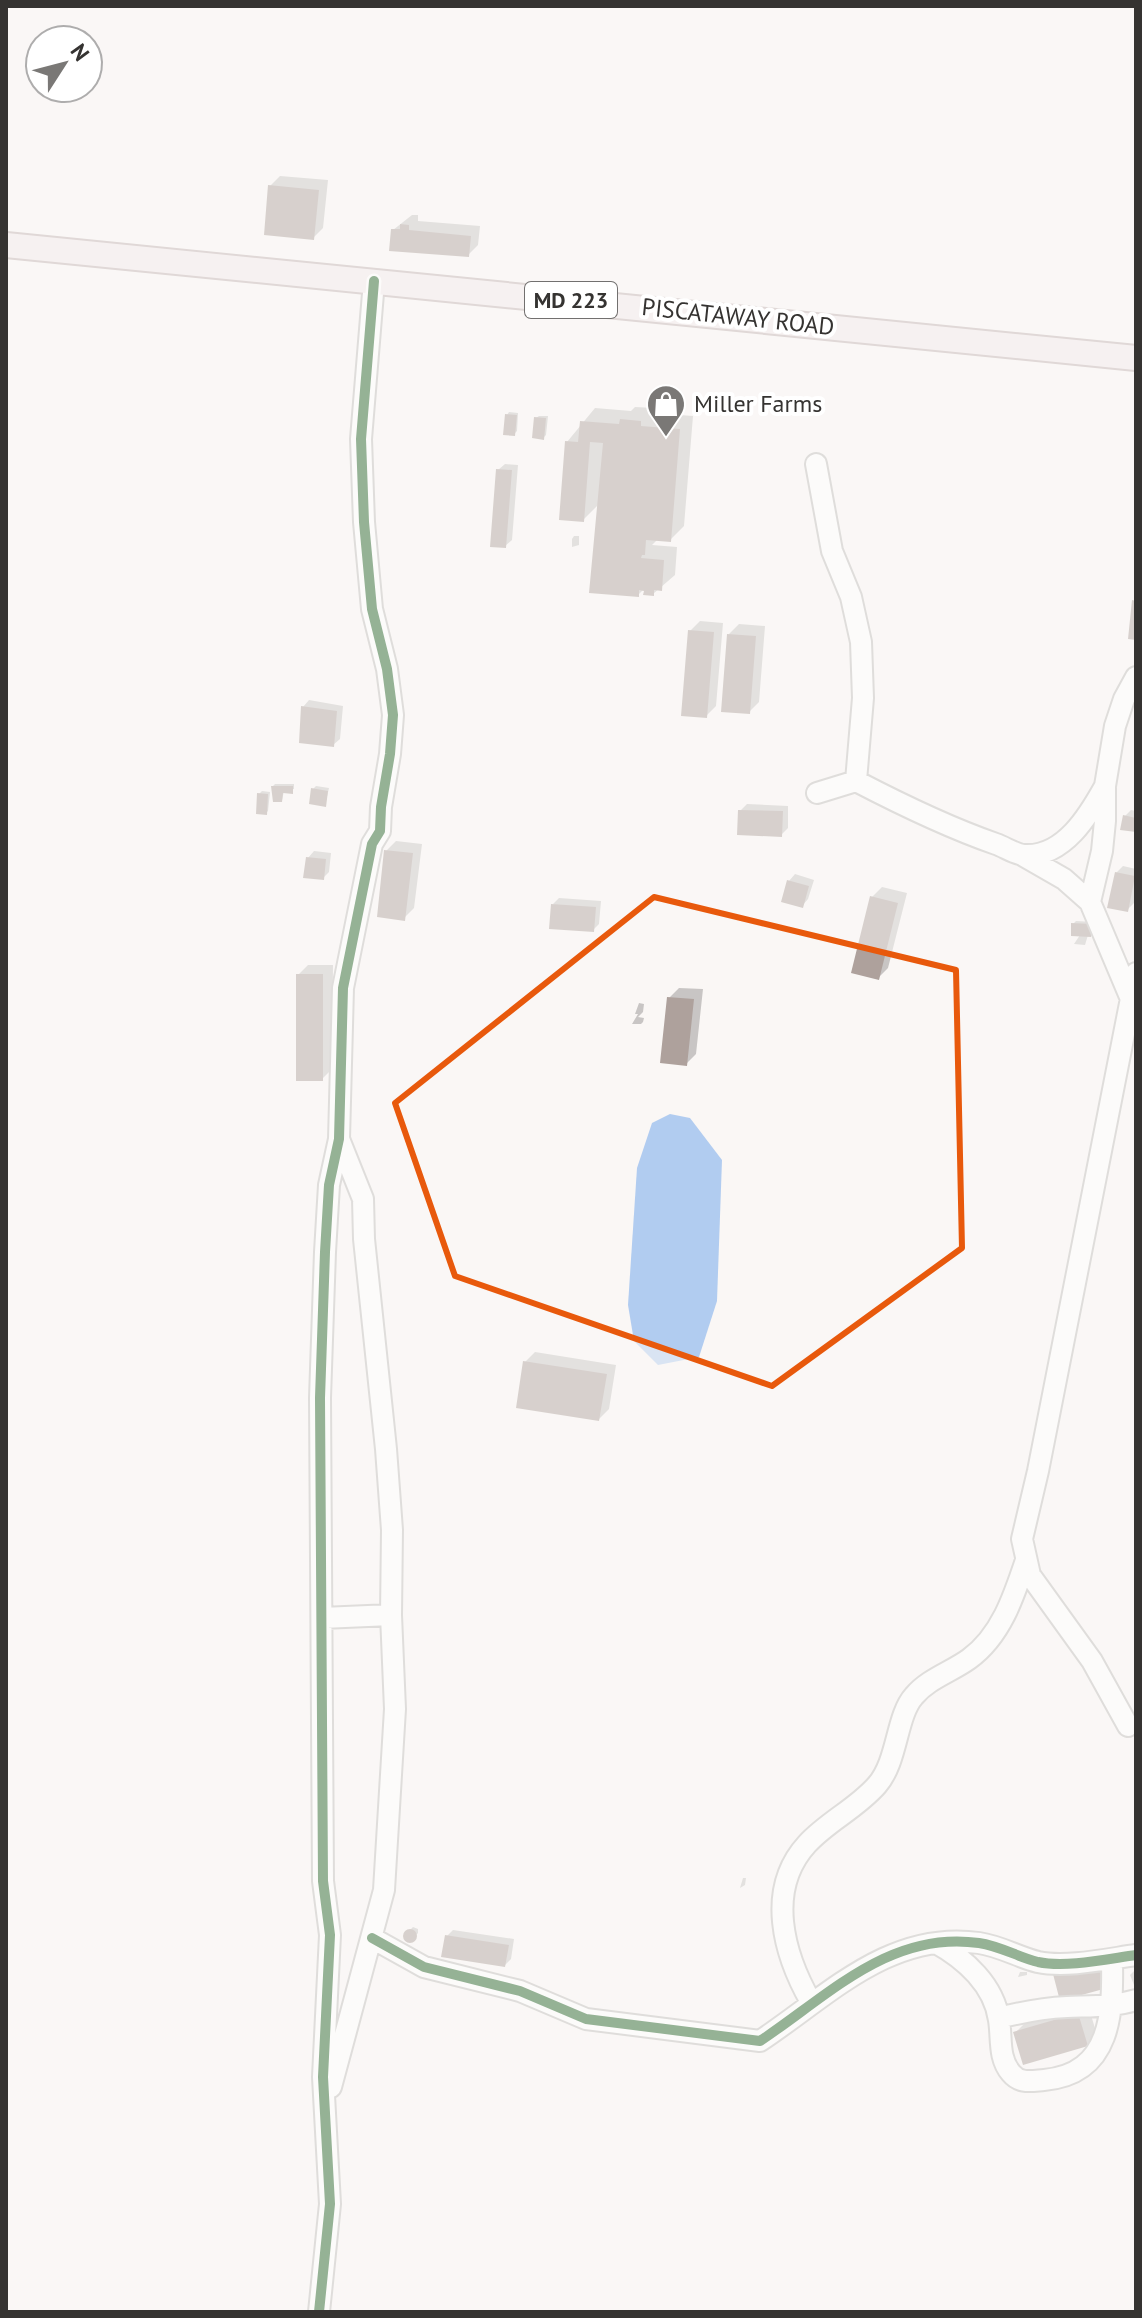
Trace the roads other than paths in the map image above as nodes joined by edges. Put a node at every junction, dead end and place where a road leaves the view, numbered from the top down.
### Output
1 (6, 245) edge
2 (374, 281) junction
3 (1136, 358) edge
4 (816, 464) dead end
5 (1136, 677) edge
6 (856, 781) junction
7 (1105, 786) junction
8 (817, 793) dead end
9 (1024, 856) junction
10 (1090, 902) junction
11 (1136, 973) edge
12 (1131, 999) junction
13 (339, 1139) junction
14 (1026, 1560) junction
15 (391, 1615) junction
16 (322, 1618) junction
17 (1128, 1726) dead end
18 (372, 1938) junction
19 (936, 1943) junction
20 (1136, 1955) edge
21 (1112, 1959) junction
22 (1136, 2000) edge
23 (811, 2002) junction
24 (1113, 2005) junction
25 (999, 2018) junction
26 (324, 2114) junction
27 (319, 2312) edge

1 - 2 main road, PISCATAWAY ROAD / MD 223
2 - 3 main road, PISCATAWAY ROAD / MD 223
2 - 13 street
4 - 6 street
5 - 7 street
6 - 8 street
6 - 9 street
7 - 9 street
7 - 10 street
9 - 10 street
10 - 12 street
11 - 12 street
12 - 14 street
13 - 15 street
13 - 16 street
14 - 17 street
14 - 23 street
15 - 16 street
15 - 18 street
16 - 26 street
18 - 23 street
18 - 26 street
19 - 21 street
19 - 23 street
19 - 25 street
20 - 21 street
21 - 24 street
22 - 24 street
24 - 25 street
24 - 25 street
26 - 27 street

